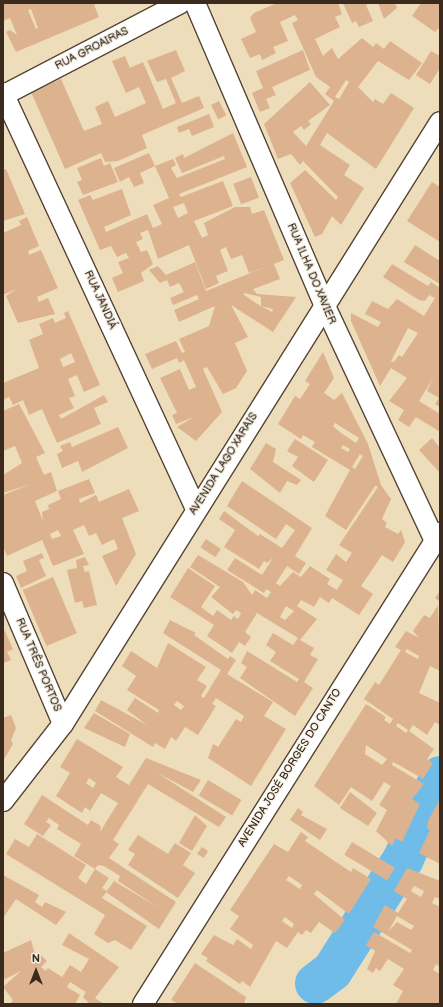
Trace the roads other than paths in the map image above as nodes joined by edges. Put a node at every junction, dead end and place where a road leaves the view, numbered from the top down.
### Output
1 (181, 3) edge
2 (195, 3) edge
3 (3, 94) edge
4 (440, 122) edge
5 (324, 304) junction
6 (196, 508) junction
7 (438, 537) edge
8 (3, 583) edge
9 (64, 724) junction
10 (3, 801) edge
11 (143, 1004) edge

1 - 3 street, RUA GROAIRAS
2 - 5 street, RUA ILHA DO XAVIER
3 - 6 street, RUA JANDIÁ
4 - 5 street, AVENIDA LAGO XARAIS
5 - 6 street, AVENIDA LAGO XARAIS
5 - 7 street, RUA ILHA DO XAVIER
6 - 9 street, AVENIDA LAGO XARAIS
7 - 11 street, AVENIDA JOSÉ BORGES DO CANTO
8 - 9 street, RUA TRÊS PORTOS
9 - 10 street, AVENIDA LAGO XARAIS

